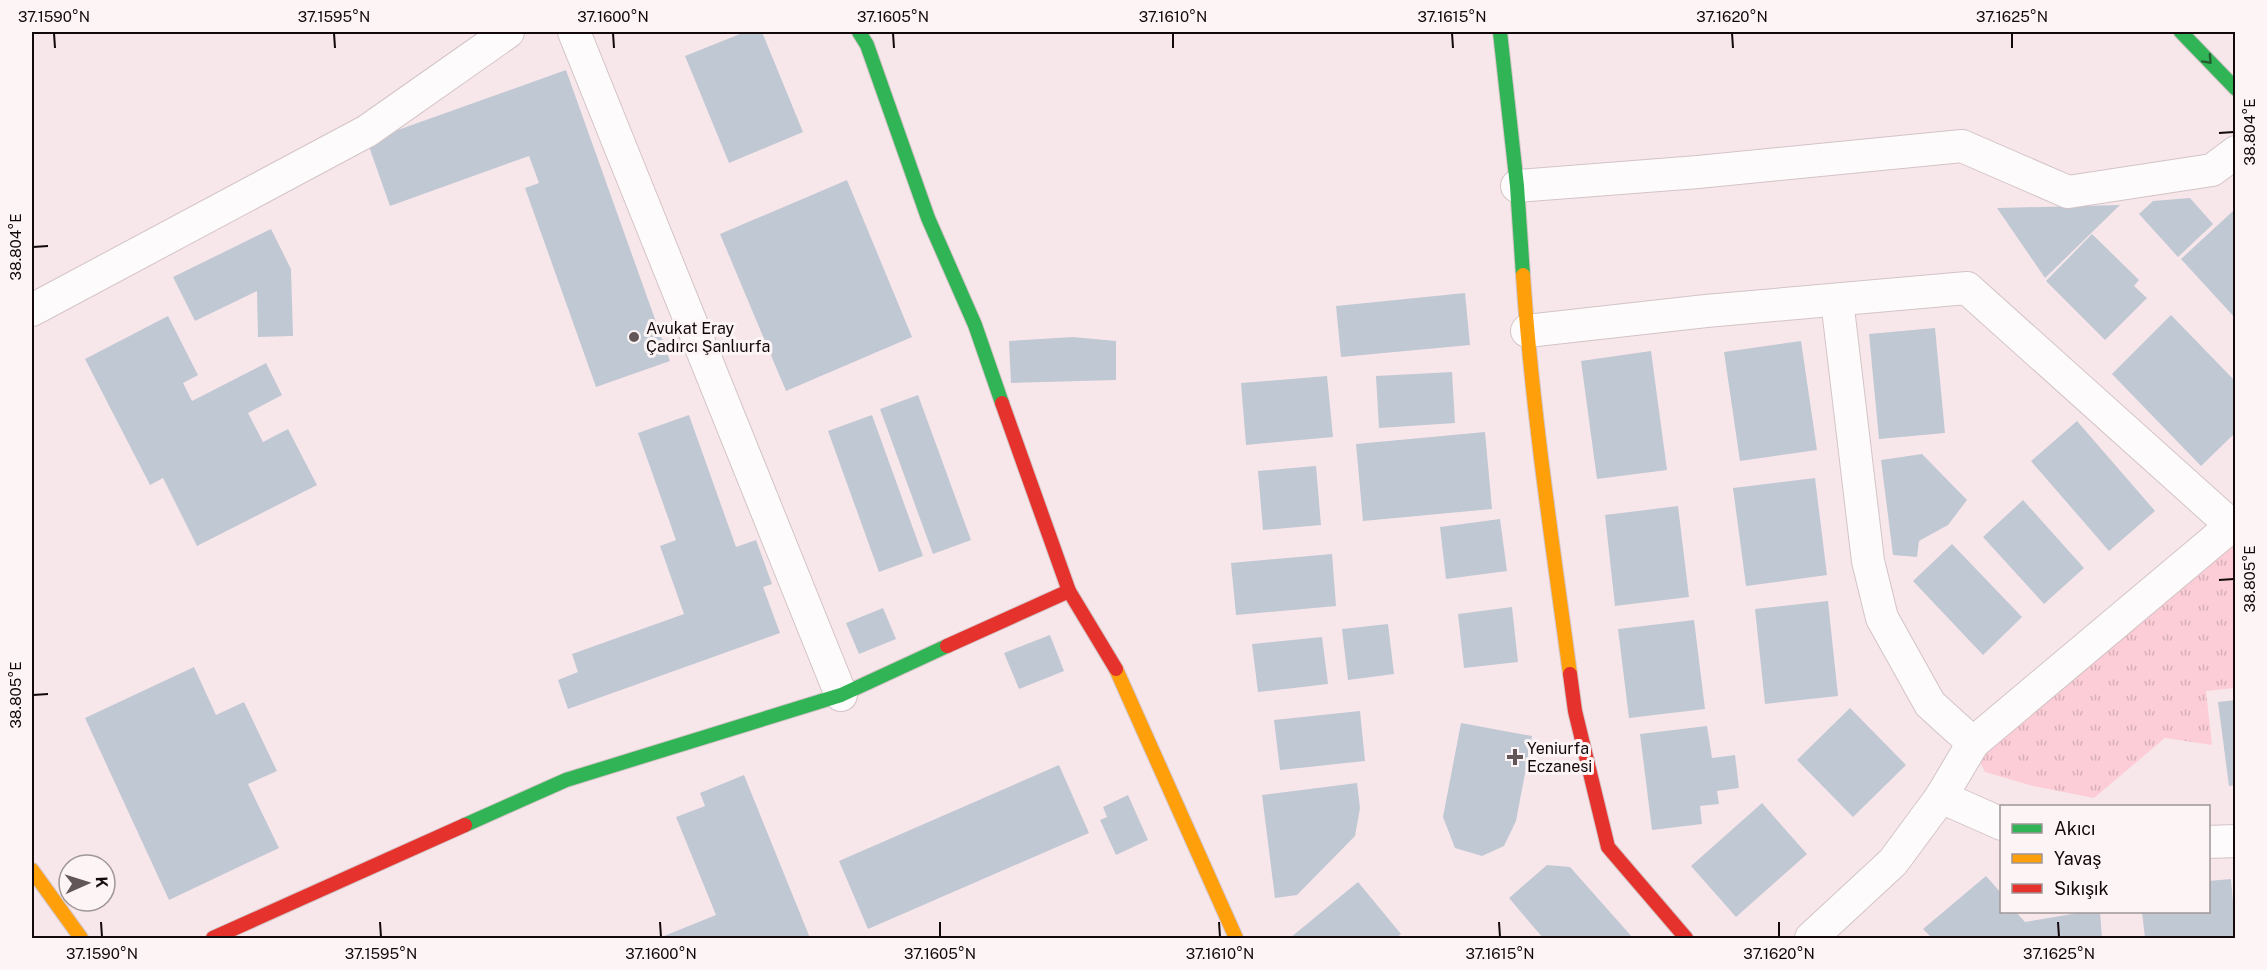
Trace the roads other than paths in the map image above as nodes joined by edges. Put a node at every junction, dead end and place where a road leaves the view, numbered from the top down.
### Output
1 (508, 32) edge
2 (574, 32) edge
3 (859, 32) edge
4 (1500, 32) edge
5 (2181, 32) edge
6 (2235, 89) edge
7 (2235, 152) edge
8 (1517, 186) junction
9 (1837, 300) junction
10 (32, 310) edge
11 (1527, 331) junction
12 (2233, 524) edge
13 (1069, 591) junction
14 (841, 695) junction
15 (1973, 743) junction
16 (1941, 797) junction
17 (2000, 824) edge
18 (2235, 841) edge
19 (2210, 842) edge
20 (32, 870) edge
21 (81, 939) edge
22 (213, 939) edge
23 (1236, 939) edge
24 (1686, 939) edge
25 (1811, 939) edge

1 - 10 street
2 - 14 street
3 - 13 street
4 - 8 street
5 -> 6 street
7 - 8 street
8 - 11 street
9 - 11 street
9 - 12 street
9 - 15 street
11 - 24 street
12 - 15 street
13 - 14 street
13 - 23 street
14 - 22 street
15 - 16 street
16 - 17 street
16 - 25 street
18 - 19 street
20 - 21 street

